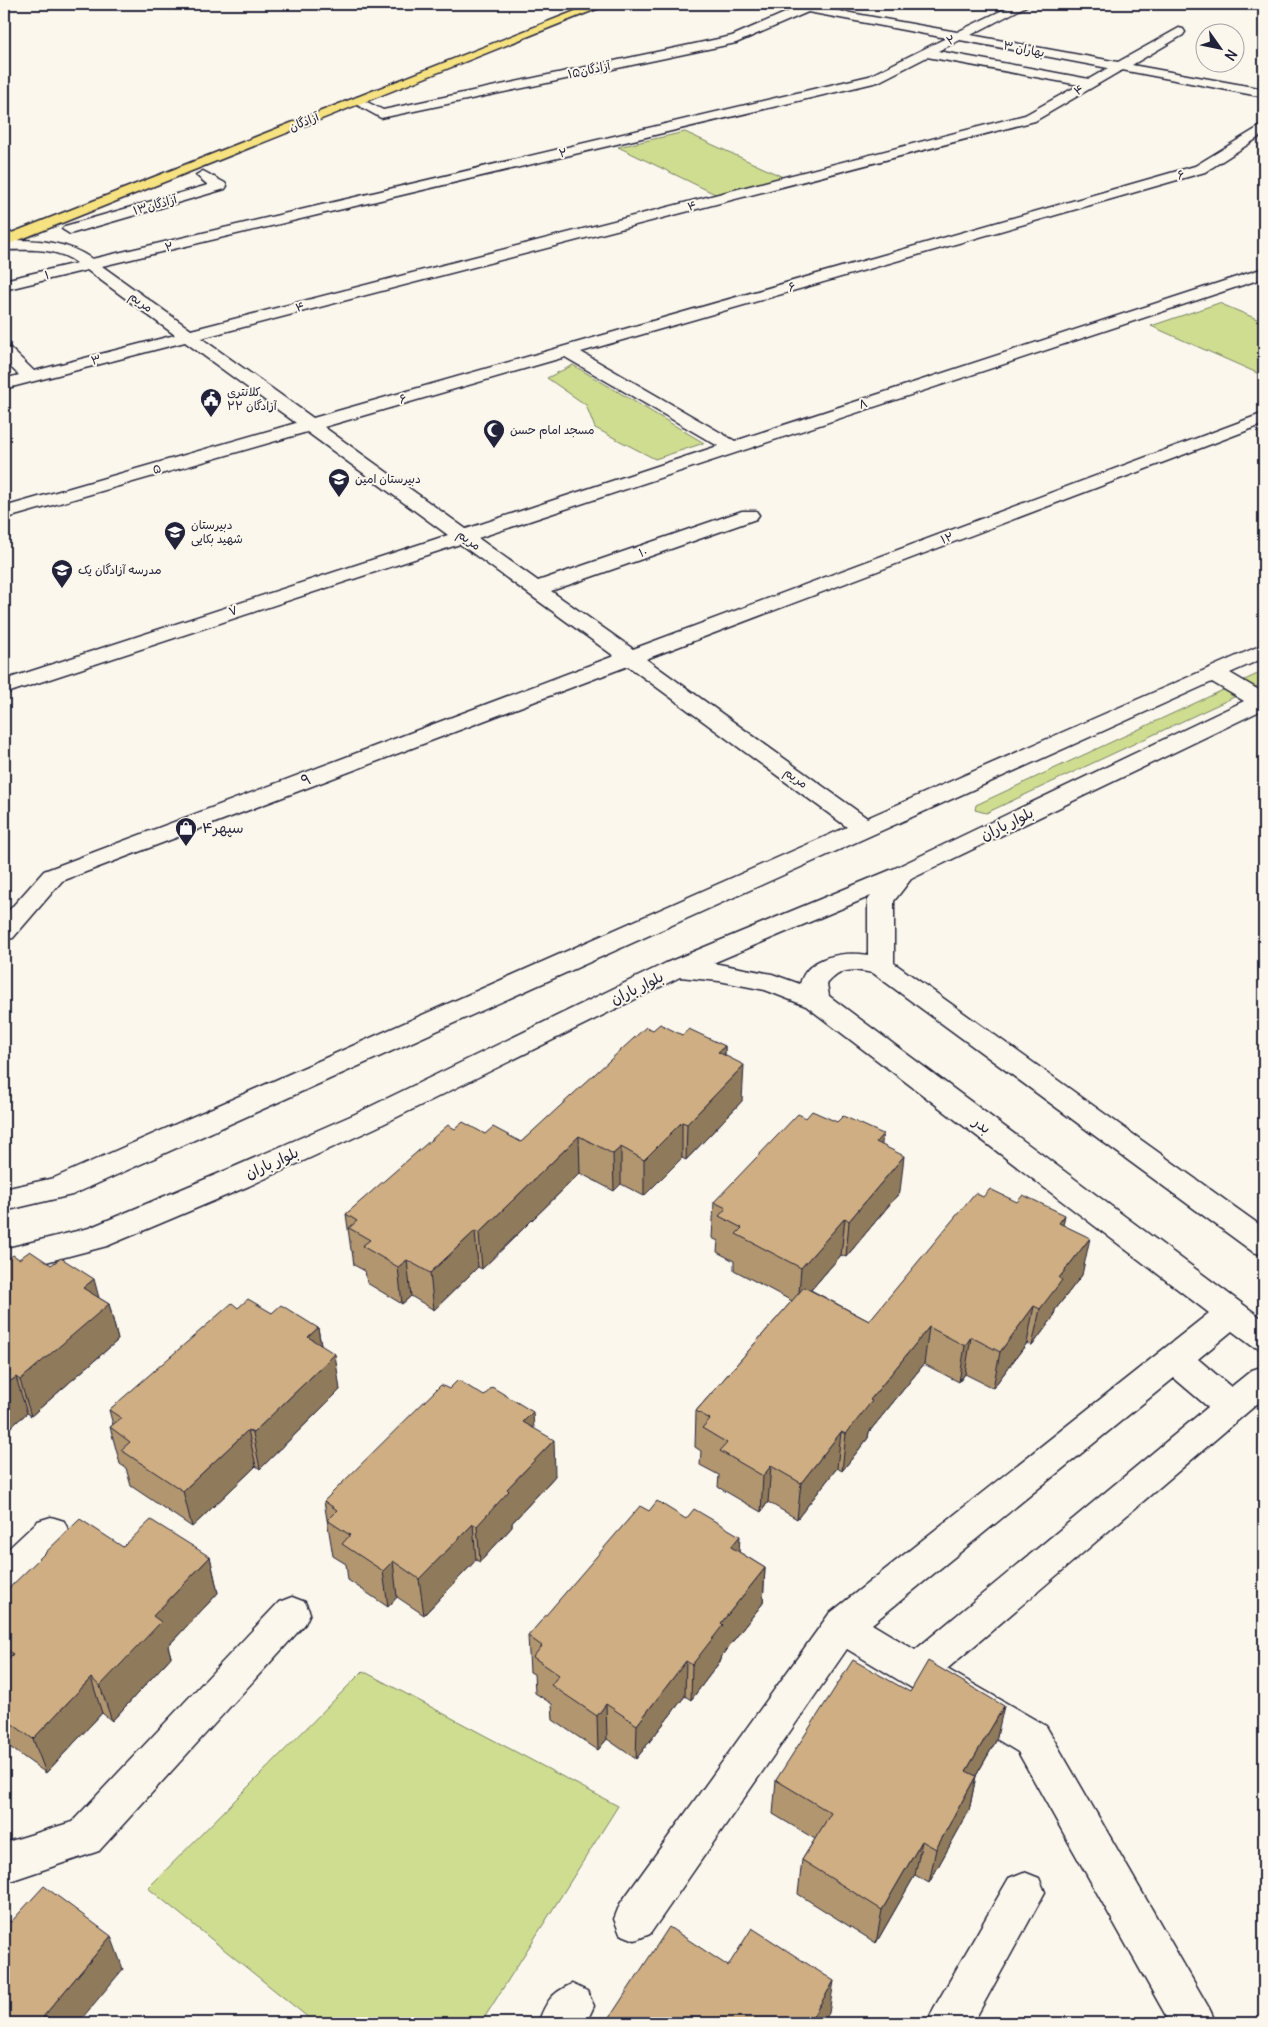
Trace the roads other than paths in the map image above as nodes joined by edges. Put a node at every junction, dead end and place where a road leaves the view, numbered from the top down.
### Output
1 (603, 4) edge
2 (784, 4) edge
3 (1024, 4) edge
4 (813, 6) edge
5 (1179, 32) dead end
6 (959, 36) junction
7 (450, 53) dead end
8 (926, 53) junction
9 (468, 57) junction
10 (1120, 66) junction
11 (1091, 83) junction
12 (1264, 93) edge
13 (357, 101) junction
14 (1264, 128) edge
15 (203, 175) dead end
16 (93, 206) junction
17 (70, 229) junction
18 (4, 241) edge
19 (4, 246) edge
20 (72, 252) junction
21 (90, 266) junction
22 (1264, 273) edge
23 (4, 286) edge
24 (188, 336) junction
25 (567, 351) junction
26 (4, 352) edge
27 (31, 377) junction
28 (4, 384) edge
29 (1264, 418) edge
30 (310, 425) junction
31 (732, 448) junction
32 (4, 513) edge
33 (749, 515) dead end
34 (462, 536) junction
35 (536, 590) junction
36 (1264, 650) edge
37 (629, 657) junction
38 (1213, 673) junction
39 (4, 687) edge
40 (1262, 701) edge
41 (866, 829) junction
42 (902, 874) junction
43 (4, 932) edge
44 (881, 966) junction
45 (675, 969) junction
46 (816, 1000) junction
47 (4, 1200) edge
48 (1264, 1244) edge
49 (4, 1261) edge
50 (1232, 1313) junction
51 (1264, 1338) edge
52 (1176, 1359) junction
53 (1264, 1379) edge
54 (1231, 1407) junction
55 (51, 1532) dead end
56 (4, 1576) edge
57 (292, 1613) dead end
58 (842, 1626) junction
59 (916, 1671) junction
60 (4, 1864) edge
61 (1024, 1892) dead end
62 (635, 1919) dead end
63 (949, 2023) edge
64 (1194, 2023) edge

1 - 9 main road, آزادگان
2 - 4 street, بهاران ۳
3 - 6 street, ۲
4 - 6 street, بهاران ۳
4 - 13 street, آزادگان۱۵
5 - 10 street, ۴
6 - 8 street, ۲
6 - 10 street, بهاران ۳
7 - 9 main road
8 - 11 street
8 - 21 street, ۲
9 - 13 main road, آزادگان
10 - 11 street, ۴
10 - 12 street, بهاران ۳
11 - 24 street, ۴
13 - 16 main road, آزادگان
14 - 25 street, ۶
15 - 17 street, آزادگان۱۳
16 - 17 street
16 - 18 main road, آزادگان
17 - 20 street
19 - 20 street
20 - 21 street, مریم
21 - 23 street, ۱
21 - 24 street, مریم
22 - 31 street, ۸
24 - 27 street, ۳
24 - 30 street, مریم
25 - 30 street, ۶
25 - 31 street
26 - 27 street
27 - 28 street, ۳
29 - 37 street, ۱۲
30 - 32 street, ۵
30 - 34 street, مریم
31 - 34 street, ۸
33 - 35 street, ۱۰
34 - 35 street, مریم
34 - 39 street, ۷
35 - 37 street, مریم
36 - 38 street
37 - 41 street, مریم
37 - 43 street, ۹
38 - 40 street
38 - 41 street
40 - 42 street, بلوار باران
41 - 47 street
42 - 44 street
42 - 45 street, بلوار باران
44 - 46 street
44 - 48 street
45 - 46 street, بدر
45 - 49 street, بلوار باران
46 - 50 street, بدر
50 - 51 street, بدر
50 - 52 street
52 - 54 street
52 - 58 street
53 - 54 street
54 - 59 street
55 - 56 street
57 - 60 street
58 - 59 street
58 - 62 street
59 - 64 street
61 - 63 street

